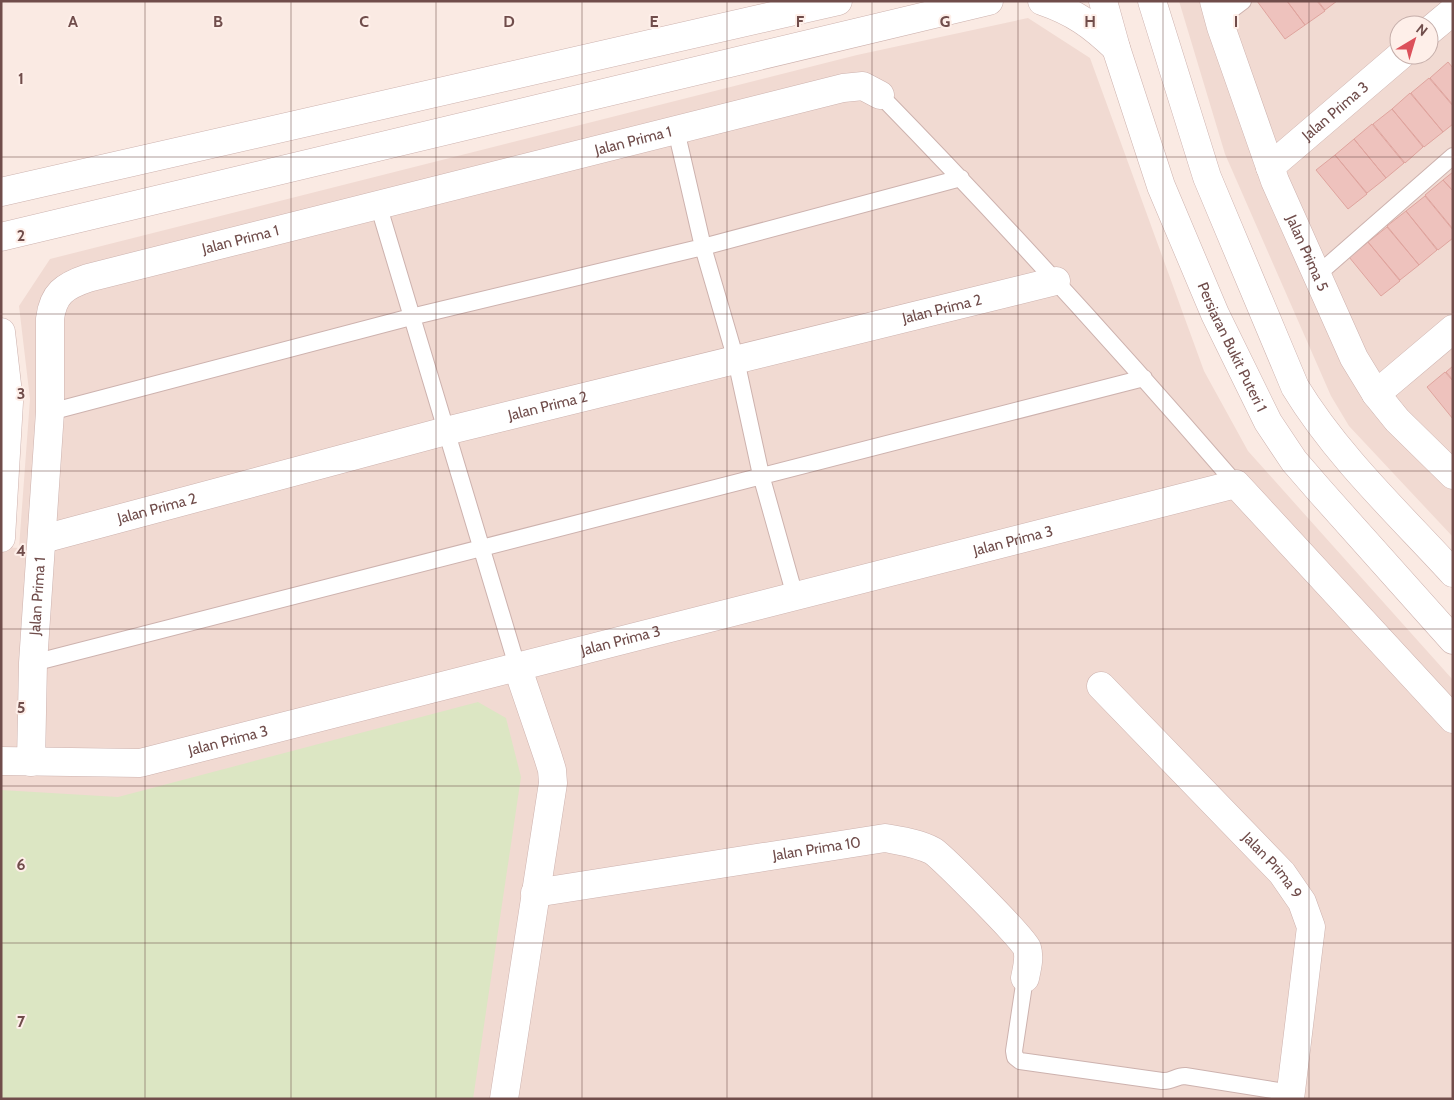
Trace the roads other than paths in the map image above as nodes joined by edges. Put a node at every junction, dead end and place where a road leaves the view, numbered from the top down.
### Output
1 (838, 1) edge
2 (990, 1) edge
3 (1042, 1) edge
4 (1103, 1) edge
5 (1152, 1) edge
6 (1243, 1) edge
7 (1217, 10) edge
8 (1453, 11) edge
9 (1439, 23) edge
10 (1116, 48) junction
11 (1389, 65) edge
12 (880, 96) joint
13 (676, 130) junction
14 (1453, 156) edge
15 (1270, 167) junction
16 (961, 178) junction
17 (1, 192) edge
18 (378, 204) junction
19 (1, 237) edge
20 (703, 246) junction
21 (1317, 275) junction
22 (1056, 281) junction
23 (411, 317) junction
24 (1453, 329) edge
25 (1, 332) edge
26 (736, 360) junction
27 (1144, 378) junction
28 (1376, 394) junction
29 (50, 412) junction
30 (446, 431) junction
31 (761, 475) junction
32 (1453, 475) edge
33 (1236, 484) junction
34 (2, 522) edge
35 (43, 539) junction
36 (481, 548) junction
37 (1453, 573) edge
38 (794, 596) junction
39 (1453, 640) edge
40 (33, 662) junction
41 (517, 666) junction
42 (1101, 686) dead end
43 (1453, 719) edge
44 (1, 761) edge
45 (31, 762) junction
46 (535, 892) junction
47 (1025, 978) joint
48 (1290, 1096) edge
49 (504, 1098) edge
50 (508, 1099) edge

1 - 17 street
2 - 19 street
3 - 10 street
4 - 10 street, Persiaran Bukit Puteri 1
5 - 37 street
6 - 7 lane
7 - 15 street, Jalan Prima 5
8 - 9 street
10 - 39 street, Persiaran Bukit Puteri 1
11 - 15 street, Jalan Prima 3
12 - 13 street, Jalan Prima 1
12 - 16 lane
13 - 18 street, Jalan Prima 1
13 - 20 lane
14 - 21 lane
15 - 21 street, Jalan Prima 5
16 - 20 lane
16 - 22 lane
18 - 23 lane
18 - 29 street, Jalan Prima 1
20 - 23 lane
20 - 26 lane
21 - 28 street, Jalan Prima 5
22 - 26 street, Jalan Prima 2
22 - 27 lane
23 - 29 lane
23 - 30 lane
24 - 28 street
25 - 34 street
26 - 30 street, Jalan Prima 2
26 - 31 lane
27 - 31 lane
27 - 33 lane
28 - 32 street, Jalan Prima 5
29 - 35 street, Jalan Prima 1
30 - 35 street, Jalan Prima 2
30 - 36 lane
31 - 36 lane
31 - 38 lane
33 - 38 street, Jalan Prima 3
33 - 43 street
35 - 40 street, Jalan Prima 1
36 - 40 lane
36 - 41 lane
38 - 41 street, Jalan Prima 3
40 - 45 street, Jalan Prima 1
41 - 45 street, Jalan Prima 3
41 - 46 street
42 - 48 street, Jalan Prima 9
44 - 45 street, Jalan Prima 3
46 - 47 street, Jalan Prima 10
46 - 49 street
47 - 48 lane
49 - 50 street

